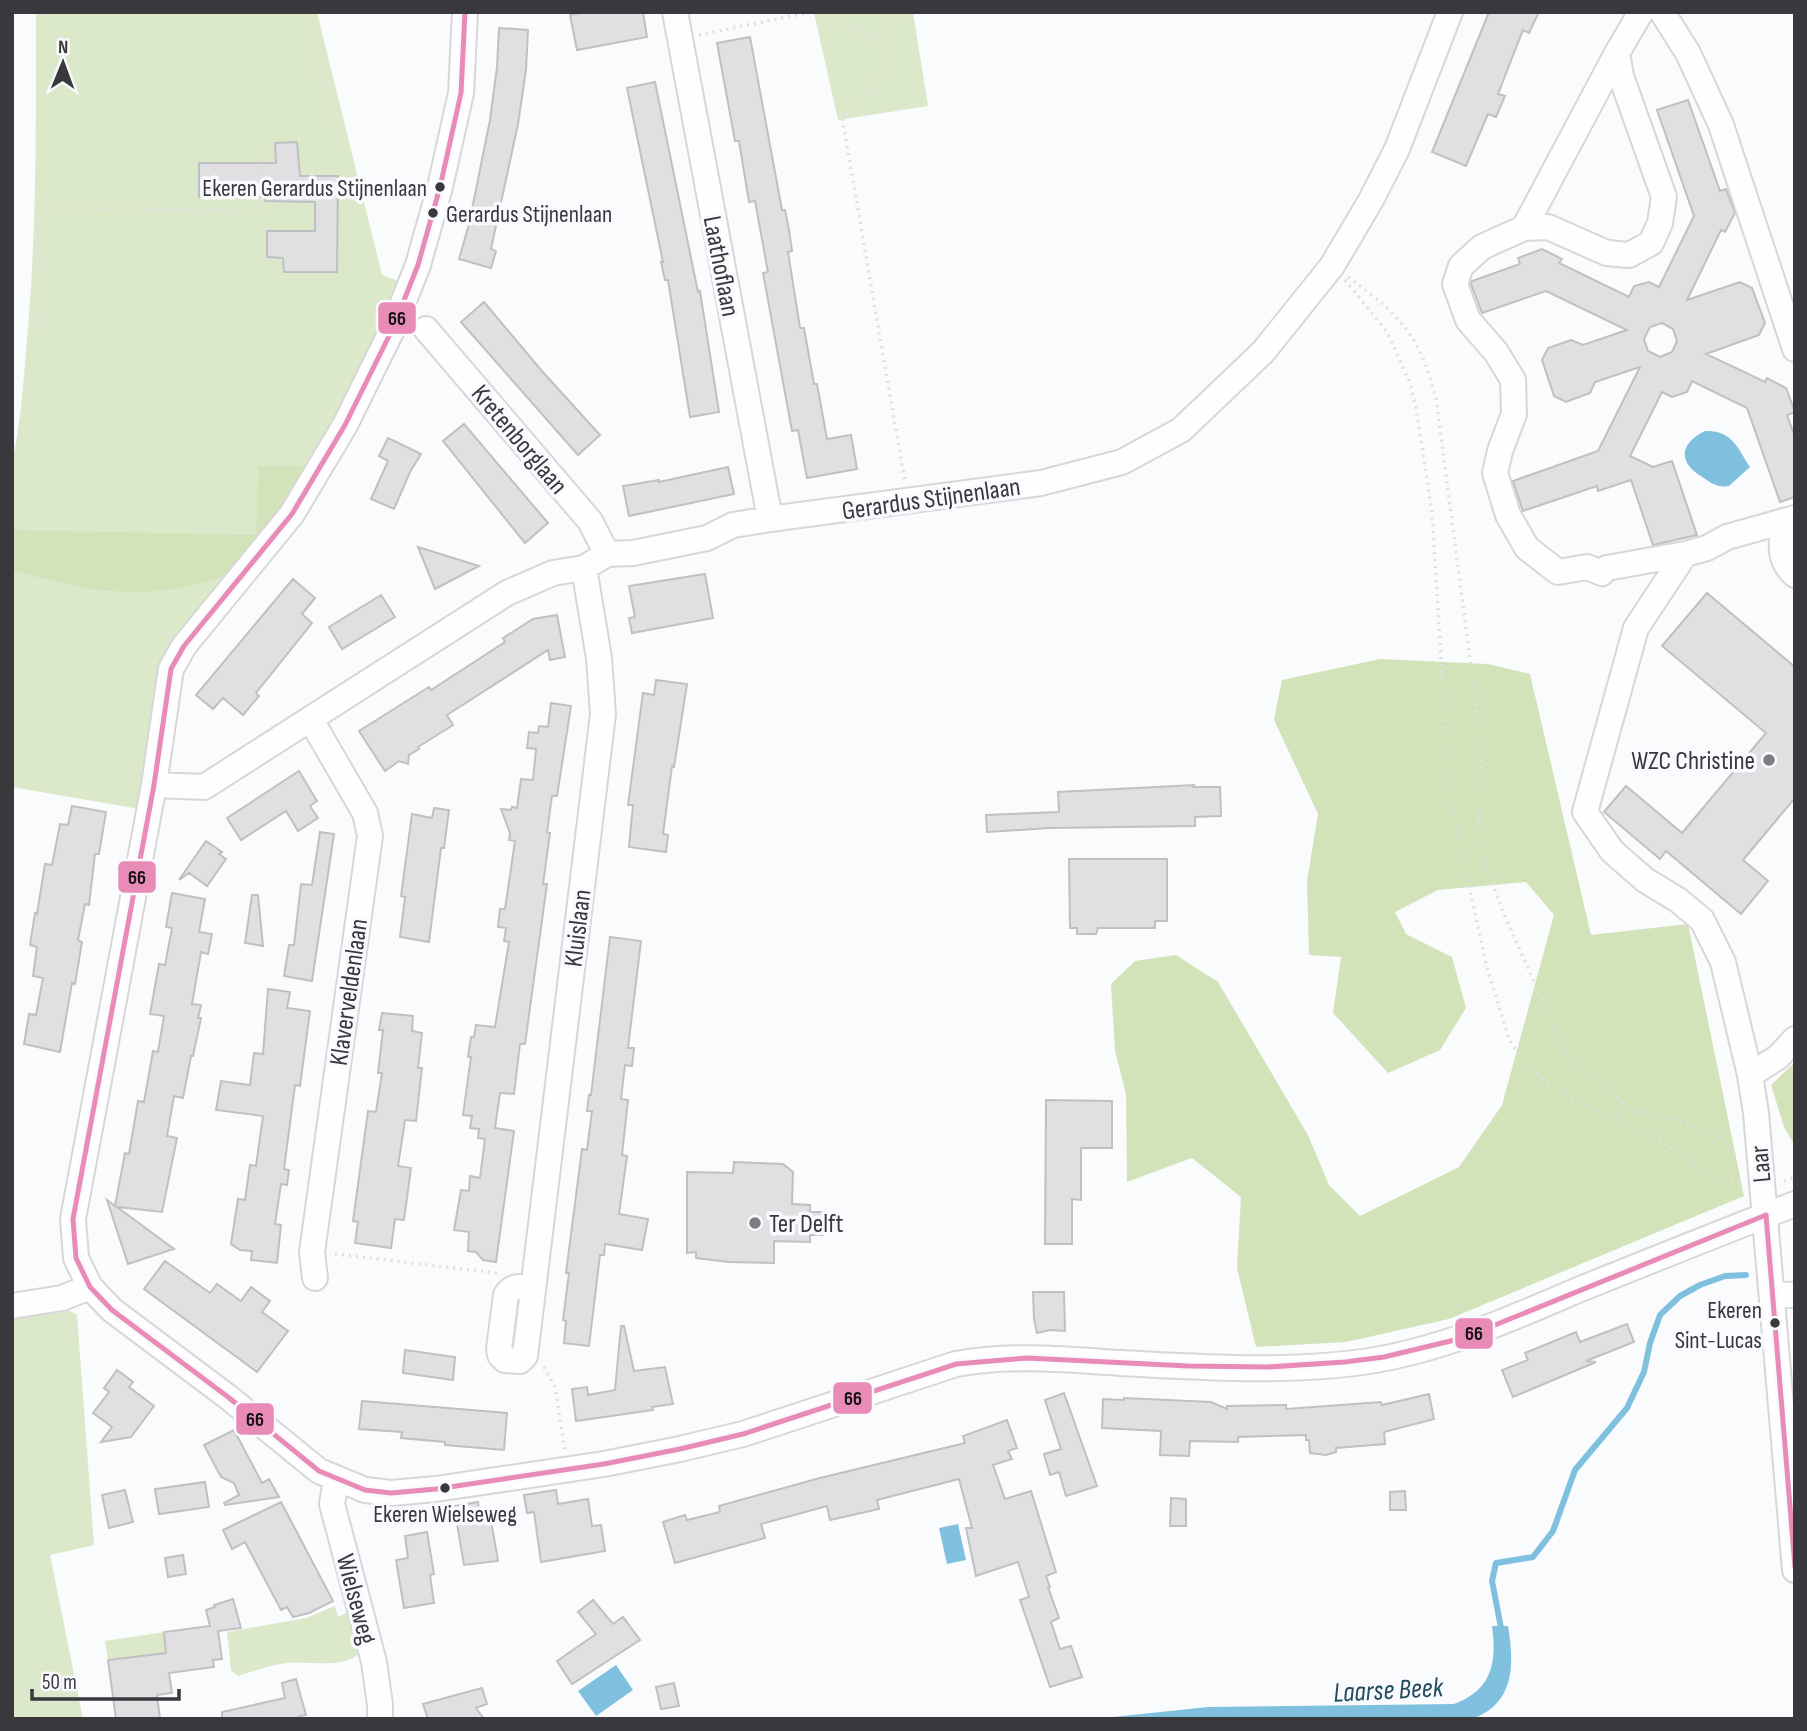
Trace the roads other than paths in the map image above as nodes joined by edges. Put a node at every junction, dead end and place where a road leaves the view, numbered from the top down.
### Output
1 (465, 12) edge
2 (675, 12) edge
3 (1450, 12) edge
4 (1641, 12) edge
5 (1662, 12) edge
6 (1617, 53) junction
7 (1524, 228) junction
8 (426, 329) dead end
9 (1795, 349) edge
10 (770, 519) junction
11 (1789, 520) edge
12 (607, 554) junction
13 (1685, 554) junction
14 (584, 568) junction
15 (1795, 575) edge
16 (310, 720) junction
17 (154, 785) junction
18 (1795, 1040) edge
19 (1750, 1075) junction
20 (1795, 1204) edge
21 (1766, 1215) junction
22 (315, 1278) dead end
23 (90, 1287) junction
24 (1784, 1295) edge
25 (12, 1306) edge
26 (526, 1350) road end
27 (337, 1479) junction
28 (1795, 1570) edge
29 (380, 1719) edge

1 - 17 street, Laar
2 - 10 street, Laathoflaan
3 - 10 street, Gerardus Stijnenlaan
4 - 6 street
5 - 9 street
6 - 7 street
6 - 7 street
7 - 13 street
8 - 12 street, Kretenborglaan
10 - 12 street, Gerardus Stijnenlaan
11 - 13 street
11 - 15 street
12 - 14 street, Gerardus Stijnenlaan
13 - 19 street, Laar
14 - 16 street, Gerardus Stijnenlaan
14 - 26 street, Kluislaan
16 - 17 street, Gerardus Stijnenlaan
16 - 22 street, Klaverveldenlaan
17 - 23 street, Laar
18 - 19 street
19 - 21 street, Laar
20 - 21 street, Laar
21 - 24 street
21 - 27 street, Laar
23 - 25 street
23 - 27 street, Laar
24 - 28 street
27 - 29 street, Wielseweg

